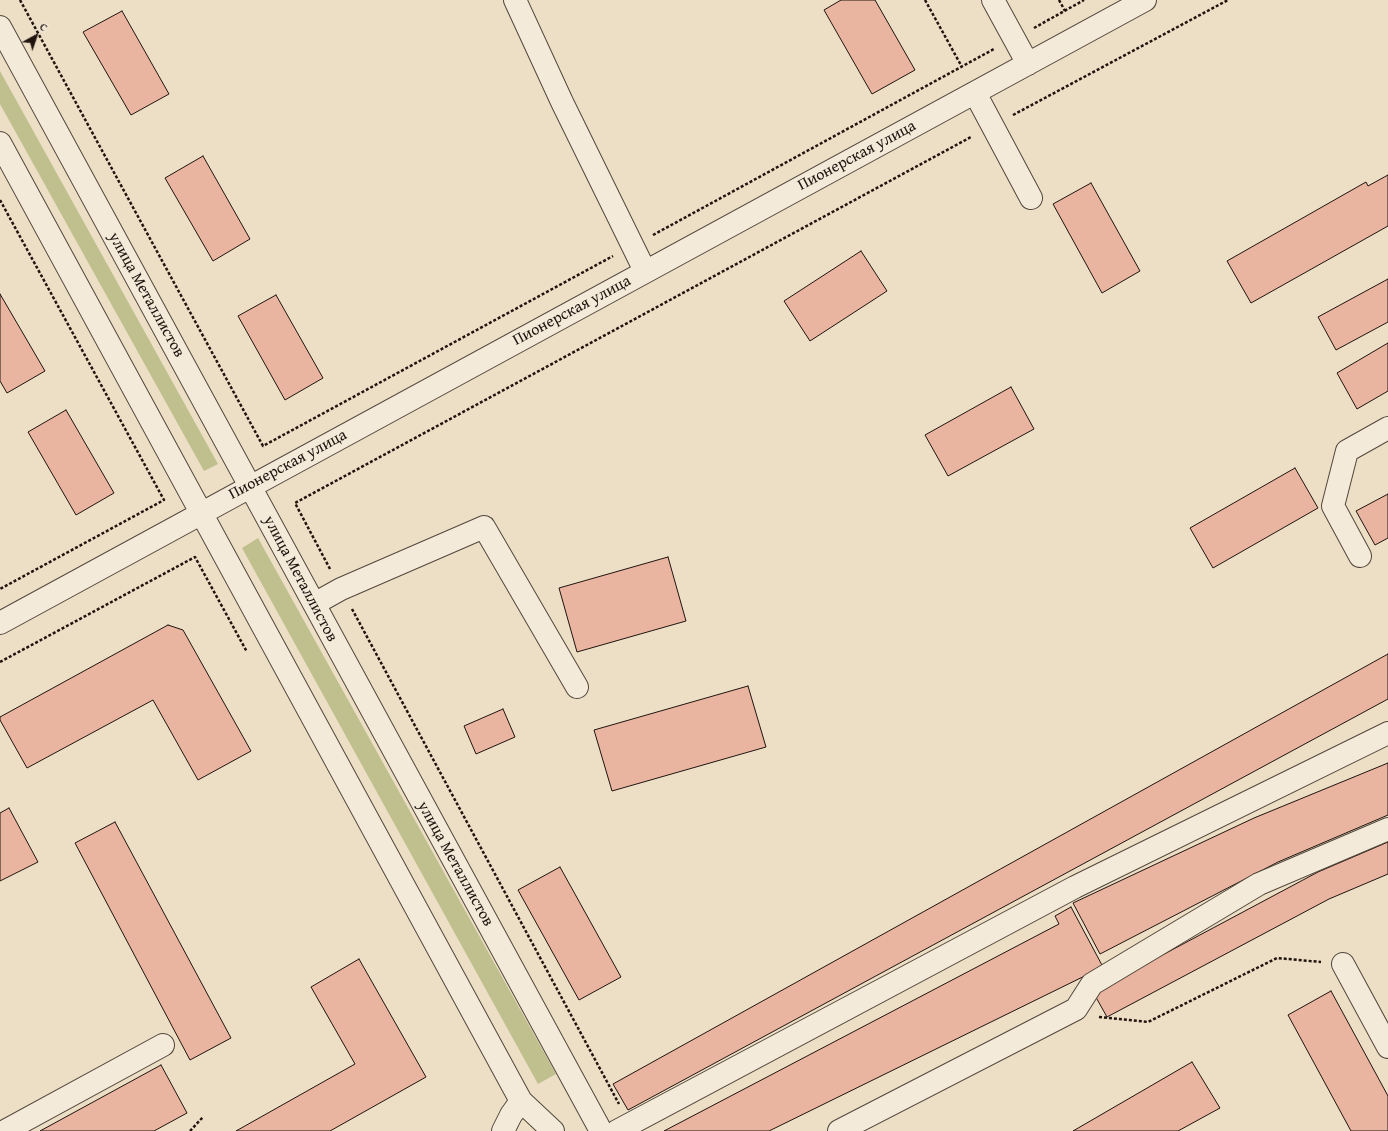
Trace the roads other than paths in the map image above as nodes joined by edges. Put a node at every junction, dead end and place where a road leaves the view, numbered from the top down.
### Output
1 (515, 0) edge
2 (993, 0) edge
3 (1145, 0) edge
4 (0, 27) edge
5 (1028, 64) junction
6 (975, 93) junction
7 (0, 143) edge
8 (1031, 198) dead end
9 (645, 271) junction
10 (1388, 428) edge
11 (250, 486) junction
12 (201, 512) junction
13 (1360, 556) dead end
14 (314, 604) junction
15 (0, 623) edge
16 (577, 686) dead end
17 (1388, 733) edge
18 (1388, 829) edge
19 (1343, 964) road end
20 (163, 1045) dead end
21 (1388, 1047) edge
22 (521, 1101) junction
23 (624, 1128) edge
24 (5, 1131) edge
25 (504, 1131) edge
26 (553, 1131) edge
27 (601, 1131) edge
28 (839, 1131) edge

1 - 9 street
2 - 5 street
3 - 5 street, Пионерская улица
4 - 11 street, улица Металлистов
5 - 6 street, Пионерская улица
6 - 8 street
6 - 9 street, Пионерская улица
7 - 12 street
9 - 11 street, Пионерская улица
10 - 13 street
11 - 12 street, Пионерская улица
11 - 14 street, улица Металлистов
12 - 15 street, Пионерская улица
12 - 22 street
14 - 16 street
14 - 27 street, улица Металлистов
17 - 23 street
18 - 28 street
19 - 21 street
20 - 24 street
22 - 25 street
22 - 26 street

